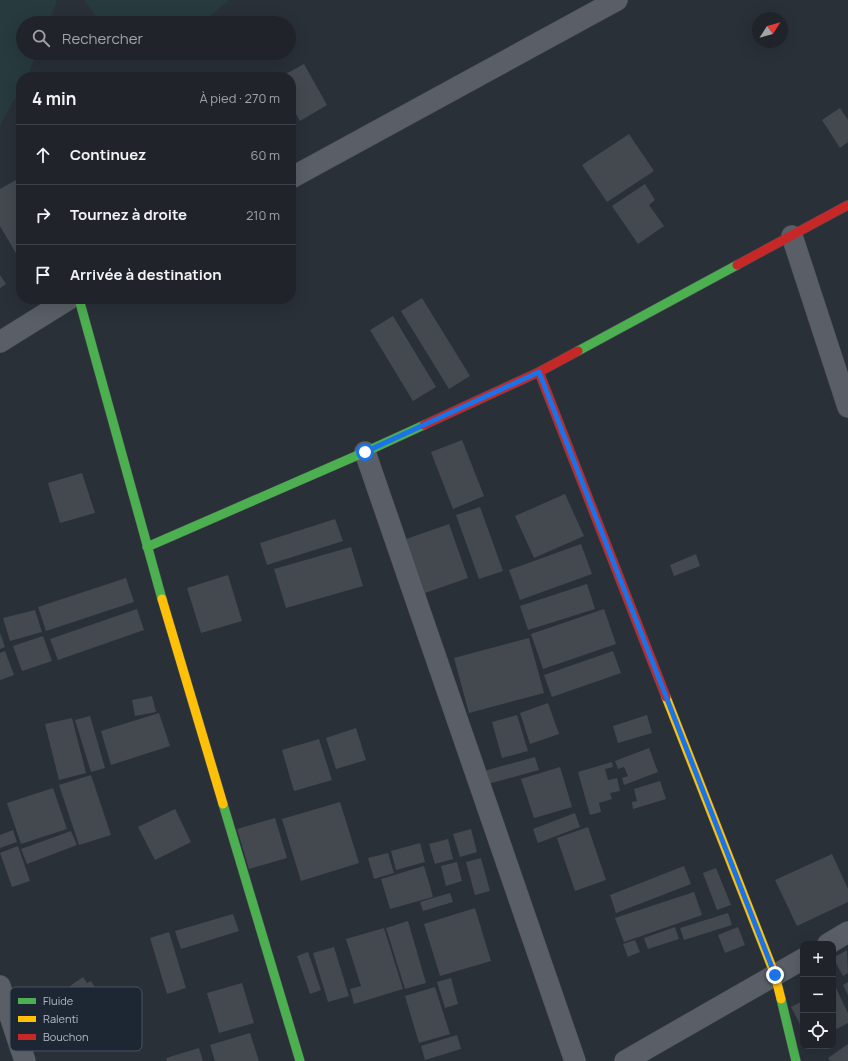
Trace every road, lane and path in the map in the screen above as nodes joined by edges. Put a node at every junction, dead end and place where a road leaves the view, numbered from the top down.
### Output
1 (617, 0) edge
2 (296, 175) edge
3 (848, 205) edge
4 (792, 236) junction
5 (61, 304) edge
6 (80, 304) edge
7 (0, 342) edge
8 (539, 372) junction
9 (848, 408) edge
10 (365, 452) junction
11 (147, 547) junction
12 (848, 932) edge
13 (833, 941) edge
14 (800, 961) edge
15 (775, 975) junction
16 (0, 986) edge
17 (10, 1016) edge
18 (22, 1051) edge
19 (25, 1061) edge
20 (300, 1061) edge
21 (575, 1061) edge
22 (625, 1061) edge
23 (796, 1061) edge

1 - 2 street
3 - 4 street
4 - 8 street
4 - 9 street
5 - 7 street
6 - 11 street
8 - 10 street
8 - 15 street
10 - 11 street
10 - 21 street
11 - 20 street
12 - 13 street
14 - 15 street
15 - 22 street
15 - 23 street
16 - 17 street
18 - 19 street

